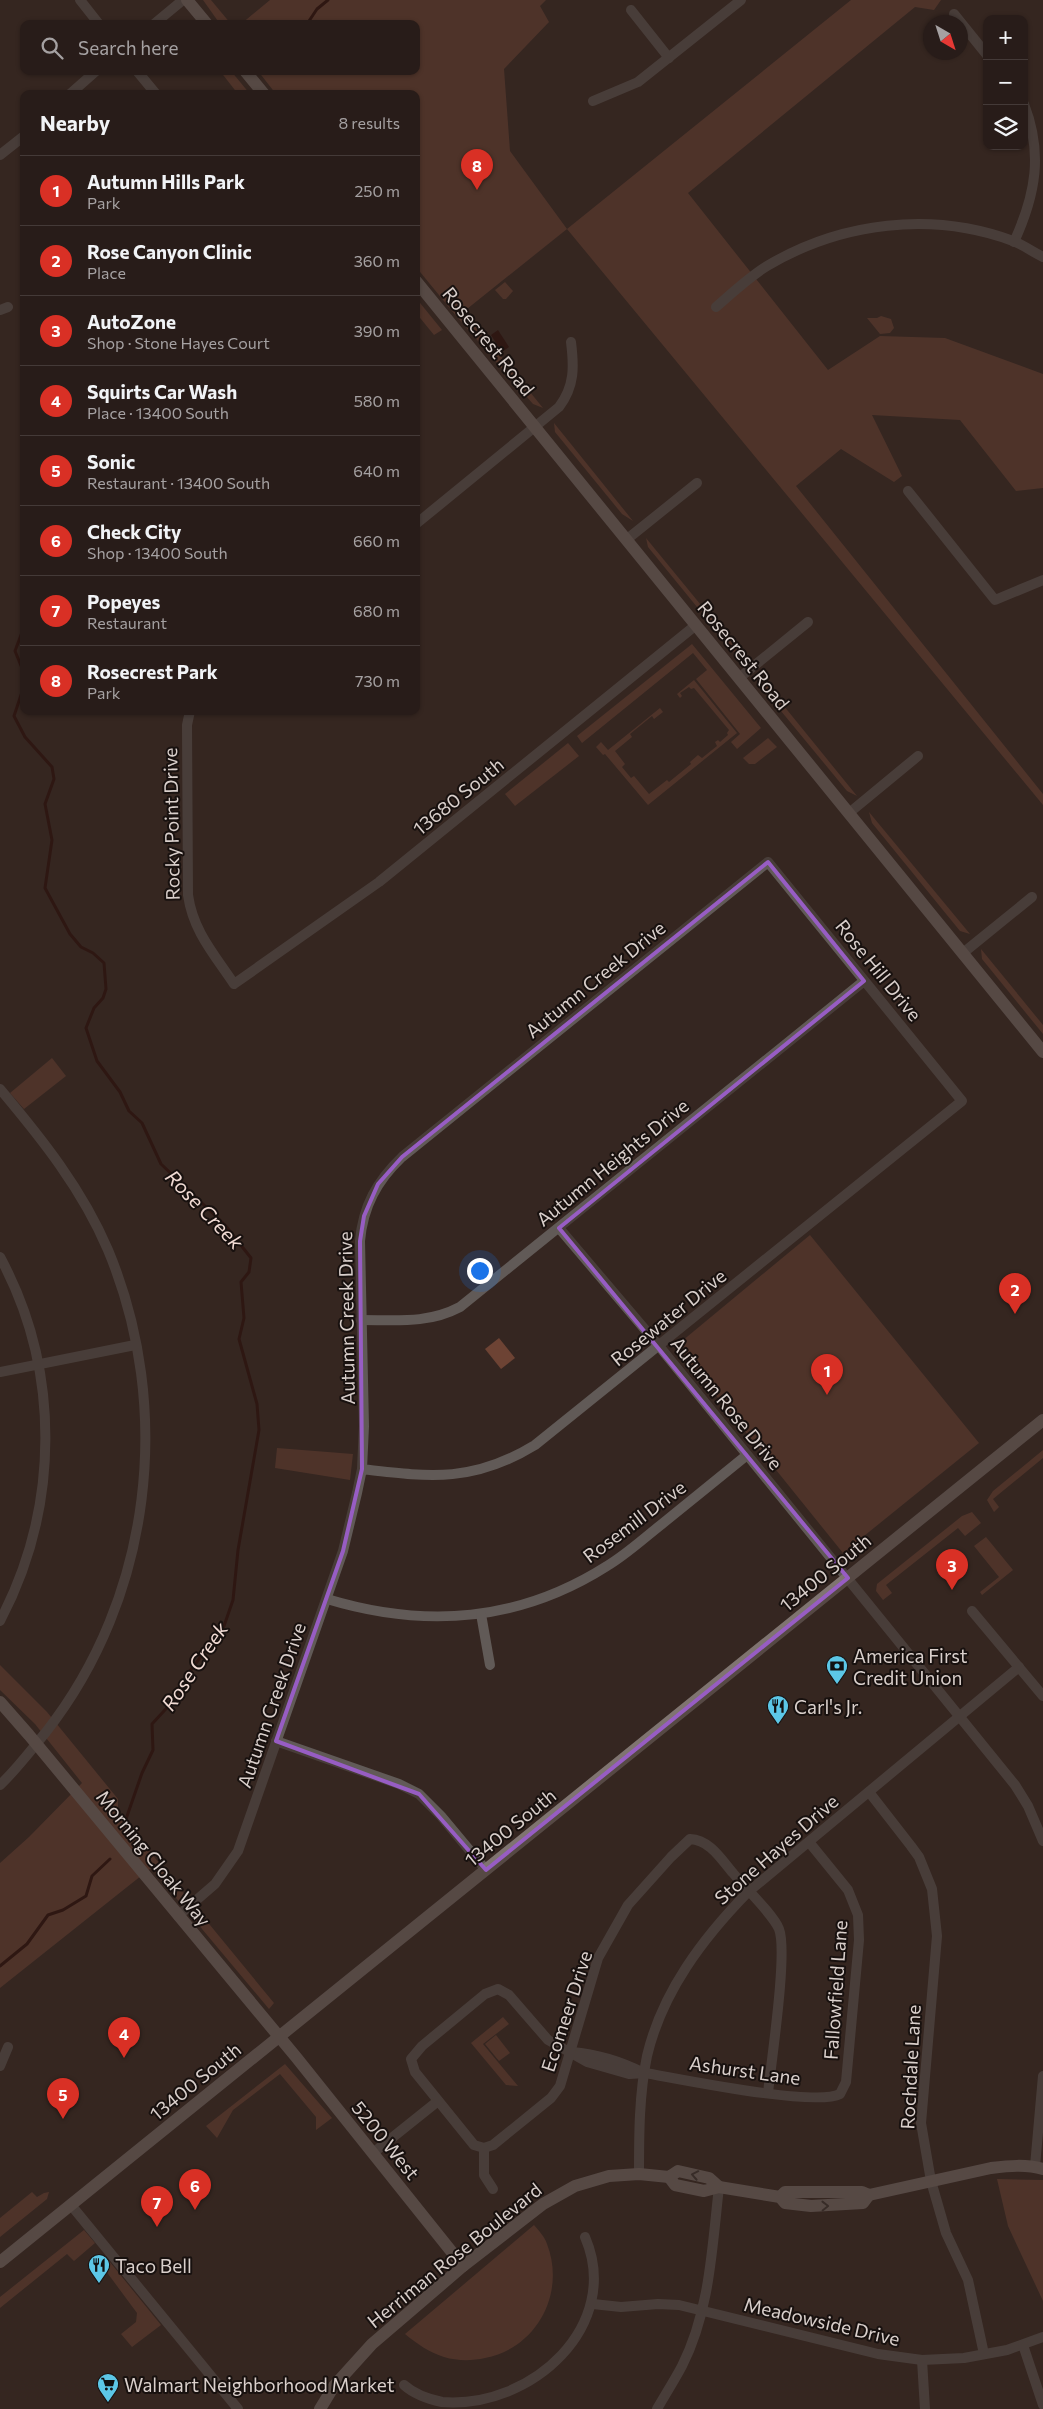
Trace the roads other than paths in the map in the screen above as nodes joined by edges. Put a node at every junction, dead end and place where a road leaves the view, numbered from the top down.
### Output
1 (80, 0) edge
2 (183, 0) edge
3 (187, 0) edge
4 (741, 0) edge
5 (631, 10) dead end
6 (954, 14) dead end
7 (96, 20) edge
8 (159, 20) edge
9 (204, 20) edge
10 (983, 49) edge
11 (669, 58) junction
12 (91, 75) edge
13 (140, 75) edge
14 (248, 75) edge
15 (75, 90) edge
16 (153, 90) edge
17 (261, 90) edge
18 (593, 101) dead end
19 (1024, 105) edge
20 (20, 139) edge
21 (0, 155) edge
22 (1014, 242) junction
23 (1043, 257) edge
24 (420, 286) edge
25 (716, 307) dead end
26 (571, 342) dead end
27 (536, 428) junction
28 (697, 483) dead end
29 (908, 491) dead end
30 (420, 521) edge
31 (626, 540) junction
32 (1043, 580) edge
33 (808, 622) dead end
34 (696, 625) junction
35 (739, 678) junction
36 (189, 715) edge
37 (918, 756) dead end
38 (849, 813) junction
39 (768, 862) joint
40 (1032, 897) dead end
41 (963, 953) junction
42 (864, 981) junction
43 (234, 984) joint
44 (1043, 1052) edge
45 (2, 1095) edge
46 (962, 1101) joint
47 (559, 1228) junction
48 (0, 1257) edge
49 (361, 1320) junction
50 (136, 1345) junction
51 (659, 1346) junction
52 (38, 1364) junction
53 (0, 1372) edge
54 (1043, 1420) edge
55 (747, 1455) junction
56 (362, 1469) junction
57 (848, 1578) junction
58 (327, 1599) junction
59 (972, 1611) dead end
60 (481, 1614) junction
61 (0, 1621) edge
62 (490, 1665) dead end
63 (1019, 1667) junction
64 (1043, 1696) edge
65 (0, 1702) edge
66 (960, 1716) junction
67 (276, 1741) junction
68 (36, 1744) junction
69 (0, 1785) edge
70 (869, 1792) junction
71 (1043, 1841) edge
72 (809, 1842) junction
73 (486, 1870) junction
74 (748, 1892) junction
75 (178, 1916) junction
76 (278, 2038) junction
77 (8, 2047) dead end
78 (570, 2052) junction
79 (0, 2066) edge
80 (645, 2073) junction
81 (1043, 2076) edge
82 (768, 2093) junction
83 (840, 2094) joint
84 (438, 2101) junction
85 (484, 2148) junction
86 (373, 2153) junction
87 (1039, 2168) edge
88 (639, 2174) junction
89 (932, 2181) junction
90 (719, 2187) junction
91 (493, 2189) dead end
92 (71, 2205) junction
93 (585, 2237) dead end
94 (0, 2262) edge
95 (463, 2266) junction
96 (593, 2304) junction
97 (702, 2311) junction
98 (1043, 2338) edge
99 (1023, 2346) junction
100 (984, 2354) junction
101 (922, 2360) junction
102 (404, 2386) dead end
103 (1043, 2405) edge
104 (472, 2408) edge
105 (238, 2409) edge
106 (320, 2409) edge
107 (657, 2409) edge
108 (925, 2409) edge

1 - 7 street
2 - 8 street
3 - 9 main road
4 - 11 street
5 - 11 street
6 - 10 street
11 - 18 street
12 - 15 street
13 - 16 street
14 - 17 main road
19 - 22 street
20 - 21 street
22 - 23 street
22 - 25 street
24 - 27 main road, Rosecrest Road
26 - 27 street
27 - 30 street
27 - 31 main road, Rosecrest Road
28 - 31 street
29 - 32 street
31 - 34 main road, Rosecrest Road
33 - 35 street
34 - 35 main road, Rosecrest Road
34 - 43 street, 13680 South
35 - 38 main road, Rosecrest Road
36 - 43 street, Rocky Point Drive
37 - 38 street
38 - 41 main road, Rosecrest Road
39 - 42 street, Rose Hill Drive
39 - 49 street, Autumn Creek Drive
40 - 41 street
41 - 44 main road, Rosecrest Road
42 - 46 street, Rose Hill Drive
42 - 47 street, Autumn Heights Drive
45 - 50 street
46 - 51 street, Rosewater Drive
47 - 49 street, Autumn Heights Drive
47 - 51 street, Autumn Rose Drive
48 - 52 street
49 - 56 street, Autumn Creek Drive
50 - 52 street
50 - 68 street
51 - 55 street, Autumn Rose Drive
51 - 56 street, Rosewater Drive
52 - 53 street
52 - 61 street
54 - 57 main road, 13400 South
55 - 57 street, Autumn Rose Drive
55 - 60 street, Rosemill Drive
56 - 58 street, Autumn Creek Drive
57 - 66 street, Autumn Rose Drive
57 - 73 main road, 13400 South
58 - 60 street, Rosemill Drive
58 - 67 street, Autumn Creek Drive
59 - 63 street
60 - 62 street
63 - 64 street
63 - 66 street, Stone Hayes Drive
65 - 68 main road, Morning Cloak Way
66 - 70 street, Stone Hayes Drive
66 - 71 street, Autumn Rose Drive
67 - 73 street
67 - 75 street, Autumn Creek Drive
68 - 69 street
68 - 75 main road, Morning Cloak Way
70 - 72 street, Stone Hayes Drive
70 - 89 street, Rochdale Lane
72 - 74 street, Stone Hayes Drive
72 - 83 street, Fallowfield Lane
73 - 76 main road, 13400 South
74 - 78 street, Ecomeer Drive
74 - 80 street, Stone Hayes Drive
74 - 82 street, Ecomeer Drive
75 - 76 main road, Morning Cloak Way
76 - 86 main road, 5200 West
76 - 92 main road, 13400 South
77 - 79 street
78 - 80 street, Ashurst Lane
78 - 84 street, Ashurst Lane
78 - 85 street, Ecomeer Drive
80 - 82 street, Ashurst Lane
80 - 88 street, Stone Hayes Drive
81 - 87 street
82 - 83 street, Ashurst Lane
84 - 85 street
84 - 86 street
85 - 91 street
86 - 95 main road, 5200 West
87 - 89 main road, Herriman Rose Boulevard
88 - 90 main road, Herriman Rose Boulevard
88 - 95 main road, Herriman Rose Boulevard
89 - 90 main road, Herriman Rose Boulevard
89 - 100 street, Rochdale Lane
90 - 97 street
92 - 94 main road, 13400 South
92 - 105 street
93 - 96 street
95 - 106 main road, Herriman Rose Boulevard
96 - 97 street, Meadowside Drive
96 - 104 street
97 - 101 street, Meadowside Drive
97 - 107 street
98 - 99 street, Meadowside Drive
99 - 100 street, Meadowside Drive
99 - 103 street
100 - 101 street, Meadowside Drive
101 - 108 street
102 - 104 street

